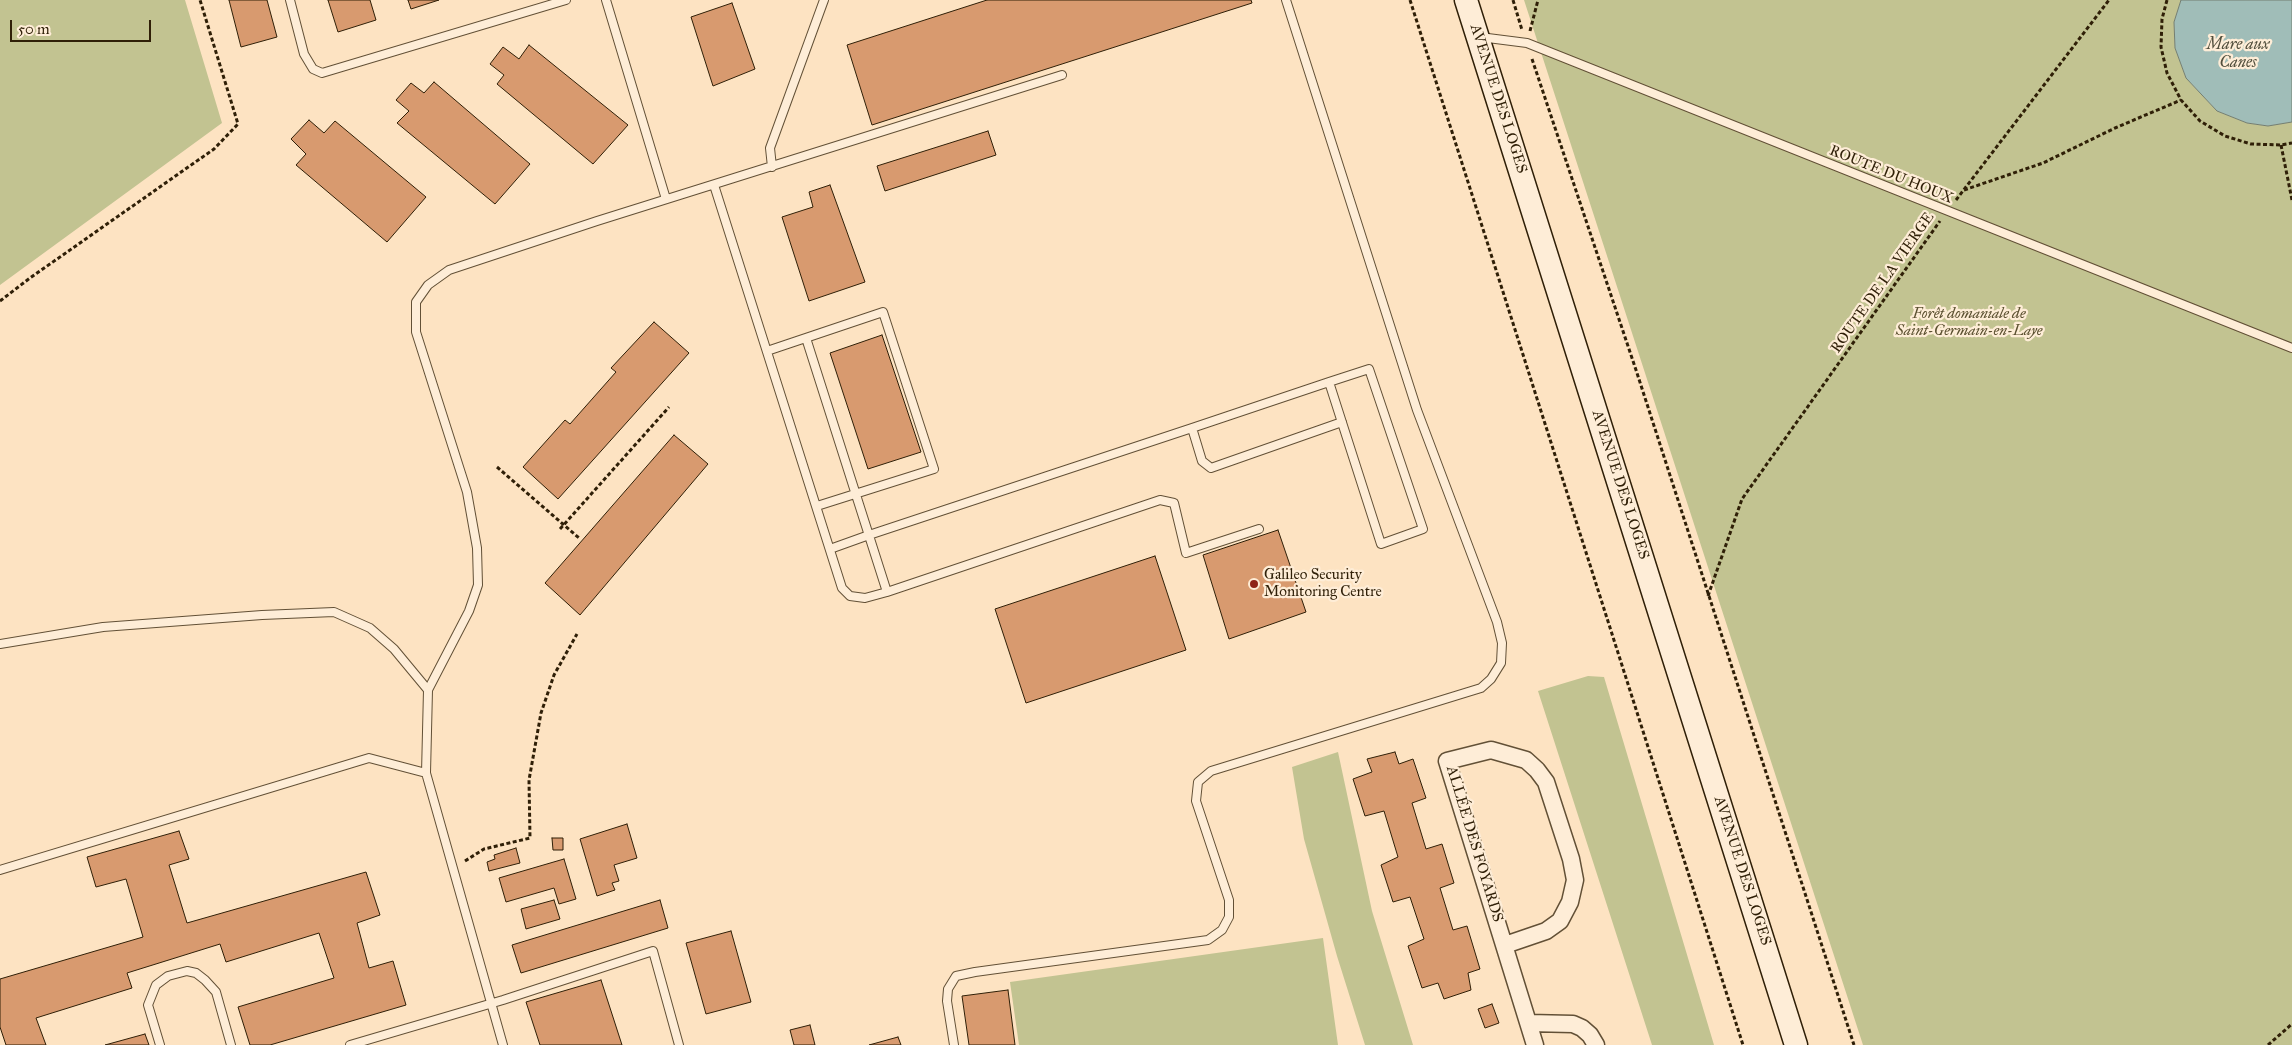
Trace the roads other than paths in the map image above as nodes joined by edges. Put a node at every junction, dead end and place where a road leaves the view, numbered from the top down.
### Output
1 (290, 0) edge
2 (566, 0) edge
3 (606, 0) edge
4 (824, 0) edge
5 (1286, 0) edge
6 (1466, 0) edge
7 (1478, 37) junction
8 (1062, 75) dead end
9 (772, 166) junction
10 (714, 185) junction
11 (666, 200) junction
12 (806, 338) junction
13 (2292, 348) edge
14 (767, 350) junction
15 (1328, 382) junction
16 (1342, 422) junction
17 (1192, 428) junction
18 (856, 494) junction
19 (817, 506) junction
20 (1259, 529) dead end
21 (869, 535) junction
22 (830, 549) junction
23 (887, 592) junction
24 (0, 644) edge
25 (428, 690) junction
26 (426, 773) junction
27 (0, 870) edge
28 (1505, 945) junction
29 (1774, 970) junction
30 (489, 1003) junction
31 (1529, 1023) junction
32 (355, 1044) edge
33 (160, 1045) edge
34 (231, 1045) edge
35 (502, 1045) edge
36 (679, 1045) edge
37 (954, 1045) edge
38 (1534, 1045) edge
39 (1596, 1045) edge
40 (1796, 1045) edge
41 (1802, 1045) edge

1 - 2 lane
3 - 11 lane
4 - 9 lane
5 - 37 lane
6 - 7 main road, AVENUE DES LOGES
7 - 13 lane, ROUTE DU HOUX
7 - 29 main road, AVENUE DES LOGES
8 - 9 lane
9 - 10 lane
10 - 11 lane
10 - 14 lane
11 - 25 lane
12 - 14 lane
12 - 18 lane
12 - 18 lane
14 - 19 lane
15 - 16 lane
15 - 16 lane
15 - 17 lane
16 - 17 lane
17 - 21 lane
18 - 19 lane
18 - 21 lane
19 - 22 lane
20 - 23 lane
21 - 22 lane
21 - 23 lane
22 - 23 lane
24 - 25 lane
25 - 26 lane
26 - 27 lane
26 - 30 lane
28 - 28 street, ALLÉE DES FOYARDS
28 - 31 street, ALLÉE DES FOYARDS
29 - 40 main road, AVENUE DES LOGES
29 - 41 main road, AVENUE DES LOGES
30 - 32 lane
30 - 35 lane
30 - 36 lane
31 - 38 street, ALLÉE DES FOYARDS
31 - 39 street
33 - 34 lane

